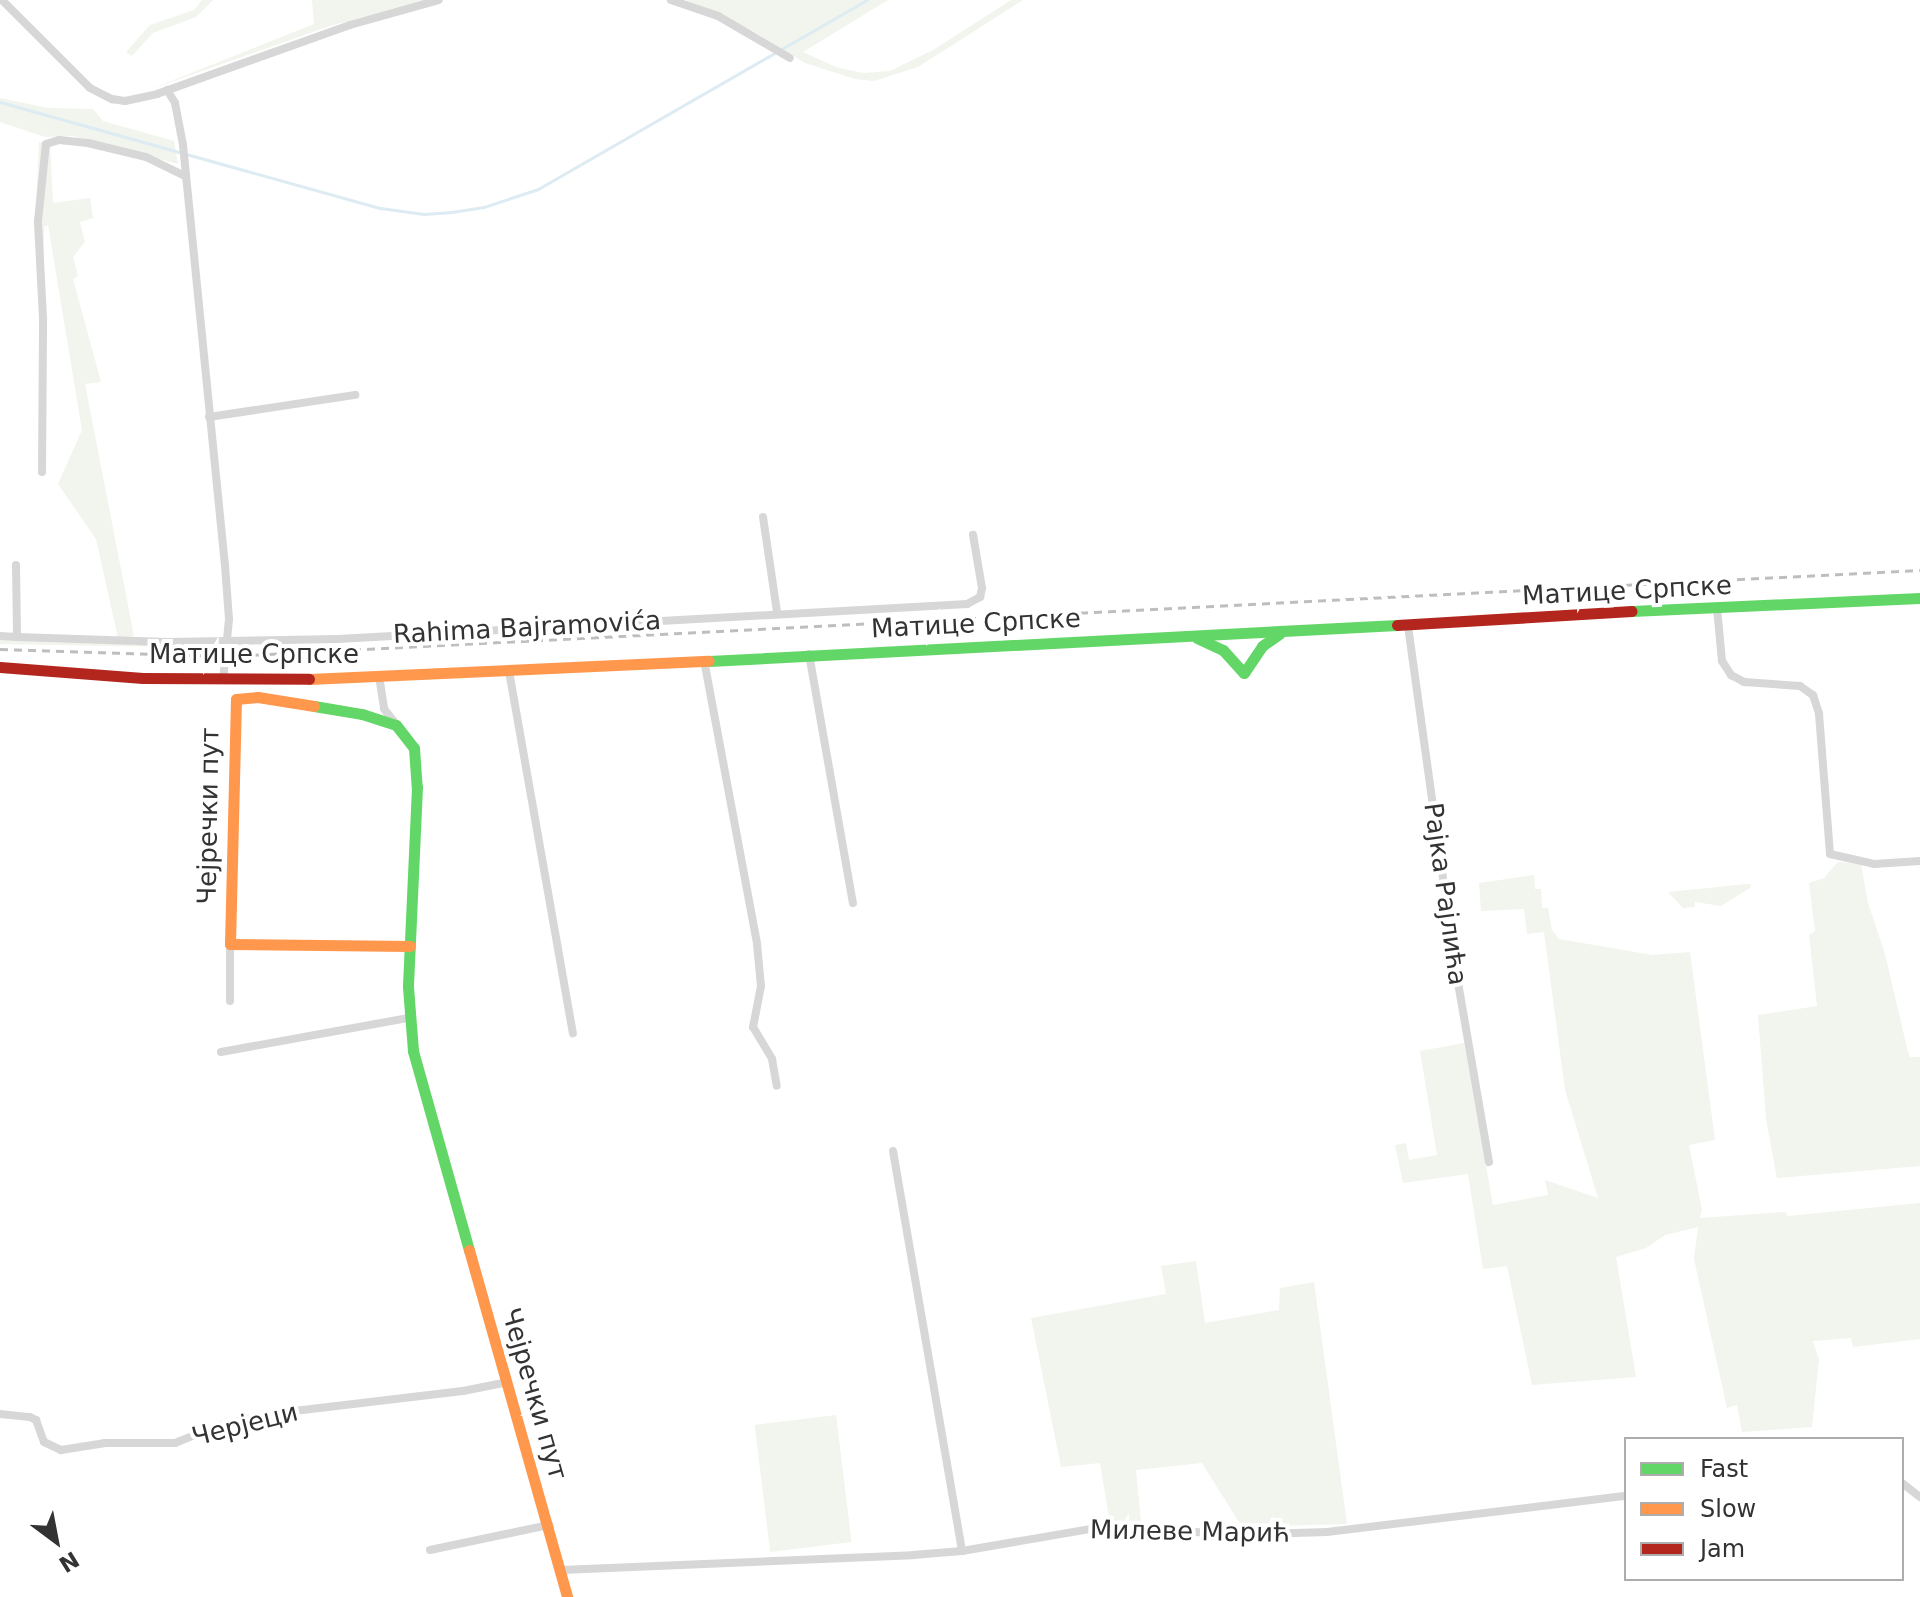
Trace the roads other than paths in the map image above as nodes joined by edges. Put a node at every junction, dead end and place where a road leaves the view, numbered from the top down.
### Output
1 (2, 0) edge
2 (439, 0) edge
3 (671, 0) edge
4 (790, 58) dead end
5 (167, 90) junction
6 (185, 176) junction
7 (355, 395) dead end
8 (209, 417) junction
9 (42, 472) dead end
10 (763, 517) dead end
11 (973, 535) dead end
12 (16, 565) dead end
13 (1920, 598) edge
14 (1717, 608) junction
15 (777, 612) junction
16 (1408, 626) junction
17 (1282, 633) junction
18 (0, 636) edge
19 (17, 637) junction
20 (1195, 637) junction
21 (228, 642) junction
22 (809, 654) junction
23 (704, 660) junction
24 (0, 667) edge
25 (509, 671) junction
26 (379, 676) junction
27 (223, 680) junction
28 (396, 725) junction
29 (1920, 861) edge
30 (853, 903) dead end
31 (230, 944) junction
32 (410, 946) junction
33 (230, 1001) dead end
34 (409, 1018) junction
35 (573, 1033) dead end
36 (221, 1052) dead end
37 (777, 1086) dead end
38 (893, 1151) dead end
39 (1489, 1162) dead end
40 (508, 1382) junction
41 (0, 1414) edge
42 (1904, 1485) edge
43 (1624, 1496) edge
44 (1920, 1497) edge
45 (549, 1525) junction
46 (430, 1550) dead end
47 (962, 1551) junction
48 (561, 1570) junction
49 (567, 1597) edge

1 - 5 street
2 - 5 street
3 - 4 street
5 - 6 street
6 - 8 street
6 - 9 street
7 - 8 street
8 - 21 street
10 - 15 street
11 - 15 street, Rahima Bajramovića
12 - 19 street
13 - 14 main road, Матице Српске
14 - 16 main road, Матице Српске
14 - 29 street
15 - 21 street, Rahima Bajramovića
16 - 17 main road, Матице Српске
16 - 39 street, Рајка Рајлића
17 - 20 main road, Матице Српске
17 - 20 main road
18 - 19 street, Rahima Bajramovića
19 - 21 street, Rahima Bajramovića
20 - 22 main road, Матице Српске
21 - 27 street
22 - 23 main road, Матице Српске
22 - 30 street
23 - 25 main road, Матице Српске
23 - 37 street
24 - 27 main road, Матице Српске
25 - 26 main road, Матице Српске
25 - 35 street
26 - 27 main road, Матице Српске
26 - 28 street
28 - 31 main road, Чејречки пут
28 - 32 main road, Чејречки пут
31 - 32 main road
31 - 33 street, Чејречки пут
32 - 34 main road, Чејречки пут
34 - 36 street
34 - 40 main road, Чејречки пут
38 - 47 street
40 - 41 street, Черјеци
40 - 45 main road, Чејречки пут
42 - 44 street
43 - 47 street, Милеве Мaрић
45 - 46 street
45 - 48 main road, Чејречки пут
47 - 48 street, Милеве Мaрић
48 - 49 main road, Чејречки пут

